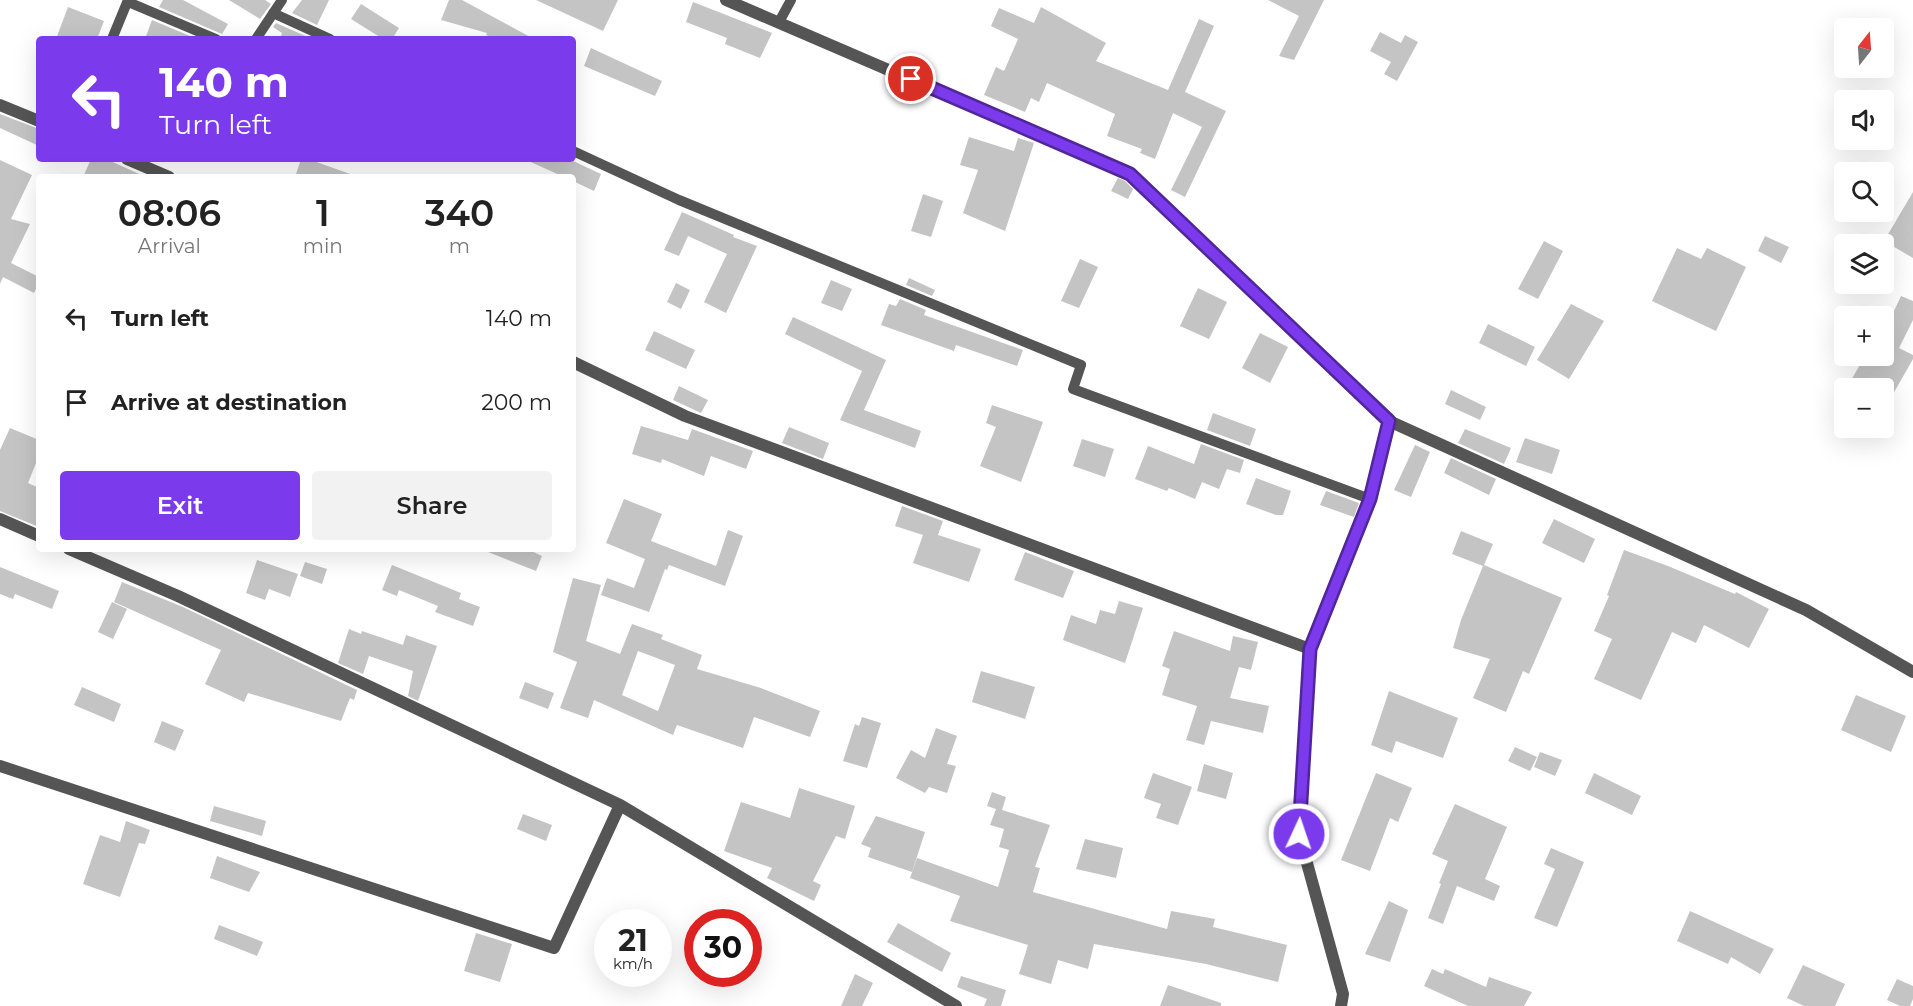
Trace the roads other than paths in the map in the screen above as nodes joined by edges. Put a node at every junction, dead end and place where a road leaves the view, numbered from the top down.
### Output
1 (282, 0) edge
2 (726, 0) edge
3 (790, 0) edge
4 (128, 1) edge
5 (273, 13) junction
6 (779, 22) junction
7 (113, 36) edge
8 (209, 36) edge
9 (258, 36) edge
10 (323, 36) edge
11 (0, 105) edge
12 (36, 121) edge
13 (576, 152) edge
14 (134, 162) edge
15 (163, 174) edge
16 (576, 363) edge
17 (1389, 421) junction
18 (1370, 499) junction
19 (0, 519) edge
20 (36, 535) edge
21 (76, 552) edge
22 (1310, 649) junction
23 (1913, 672) edge
24 (0, 766) edge
25 (620, 805) junction
26 (956, 1006) edge
27 (1341, 1006) edge

1 - 5 lane
2 - 6 street
3 - 6 lane
4 - 7 lane
4 - 8 lane
5 - 9 lane
5 - 10 lane
6 - 17 street
11 - 12 street
13 - 18 lane
14 - 15 street
16 - 22 street
17 - 18 street
17 - 23 street
18 - 22 street
19 - 20 street
21 - 25 street
22 - 27 street
24 - 25 street
25 - 26 street

